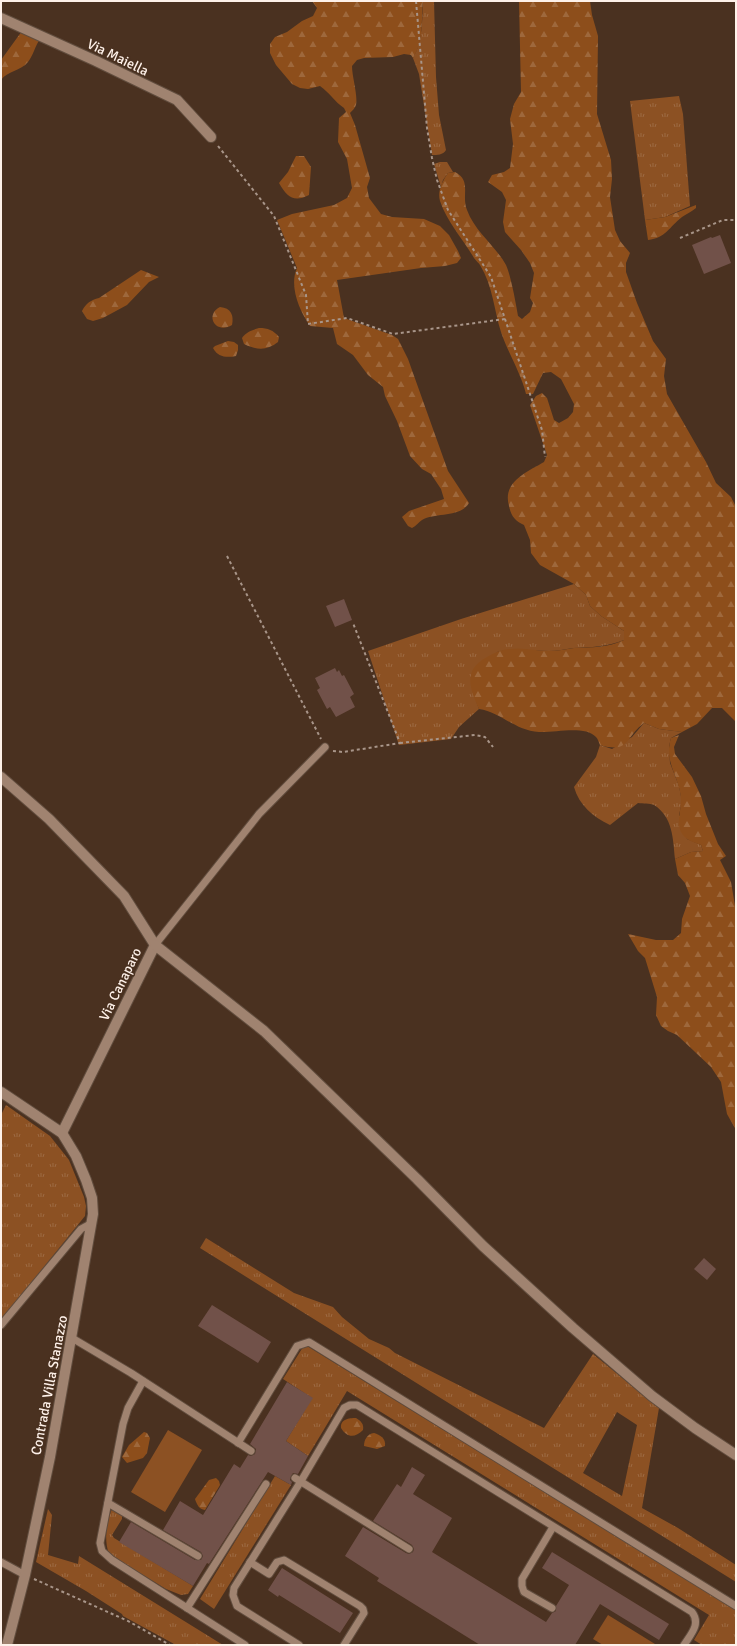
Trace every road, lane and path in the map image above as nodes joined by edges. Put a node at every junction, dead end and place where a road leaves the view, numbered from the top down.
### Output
1 (416, 1) edge
2 (1, 18) edge
3 (211, 138) joint
4 (736, 220) edge
5 (680, 238) dead end
6 (505, 319) junction
7 (545, 457) dead end
8 (227, 556) dead end
9 (353, 623) dead end
10 (400, 743) junction
11 (326, 747) junction
12 (493, 747) dead end
13 (1, 777) edge
14 (155, 944) junction
15 (1, 1092) edge
16 (62, 1134) junction
17 (92, 1223) junction
18 (1, 1324) edge
19 (72, 1338) junction
20 (143, 1381) junction
21 (238, 1443) junction
22 (251, 1451) dead end
23 (736, 1455) edge
24 (298, 1479) junction
25 (266, 1484) dead end
26 (108, 1503) junction
27 (553, 1526) junction
28 (409, 1550) dead end
29 (198, 1556) dead end
30 (1, 1562) edge
31 (250, 1562) junction
32 (25, 1575) junction
33 (736, 1606) edge
34 (187, 1608) junction
35 (552, 1608) dead end
36 (7, 1645) edge
37 (170, 1645) edge
38 (245, 1645) edge
39 (299, 1645) edge
40 (344, 1645) edge
41 (684, 1645) edge

1 - 6 path
2 - 3 street, Via Maiella
3 - 6 path
4 - 5 path
6 - 7 path
8 - 11 path
9 - 10 path
10 - 11 path
10 - 12 path
11 - 14 lane
13 - 14 street, Via Canaparo
14 - 16 street, Via Canaparo
14 - 23 street
15 - 16 street
16 - 17 street, Contrada Villa Stanazzo
17 - 18 lane
17 - 19 street, Contrada Villa Stanazzo
19 - 20 lane
19 - 32 street, Contrada Villa Stanazzo
20 - 21 lane
20 - 26 lane
21 - 22 lane
21 - 33 lane
24 - 27 lane
24 - 28 lane
24 - 31 lane
25 - 34 lane
26 - 29 lane
26 - 34 lane
27 - 35 lane
27 - 41 lane
30 - 32 lane
31 - 39 lane
31 - 40 lane
32 - 36 street, Contrada Villa Stanazzo
32 - 37 path
34 - 38 lane

